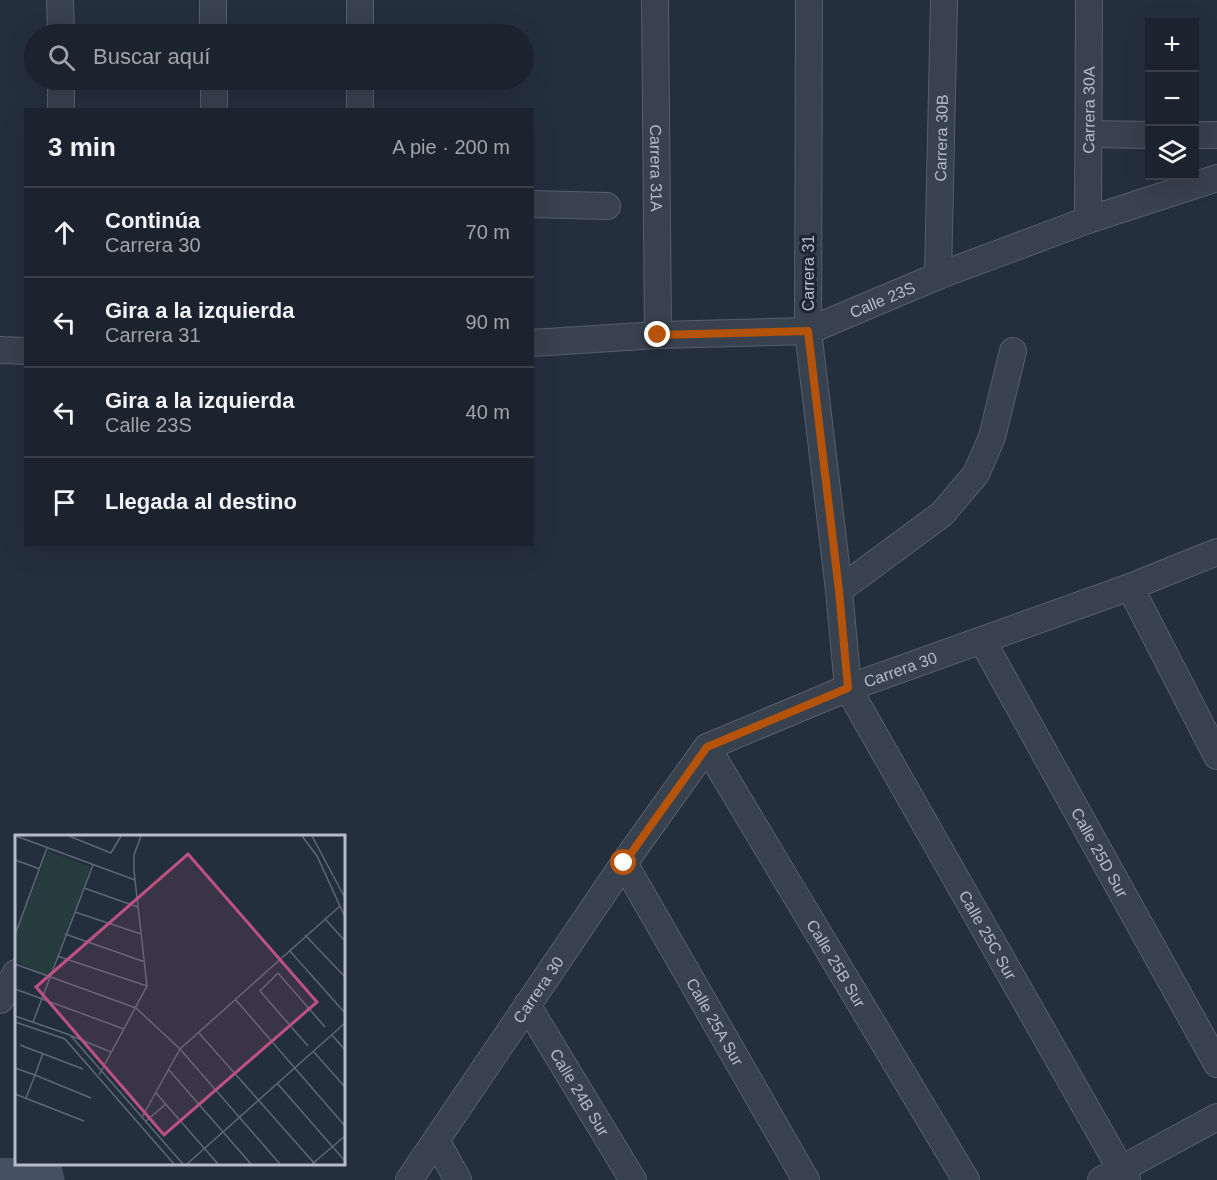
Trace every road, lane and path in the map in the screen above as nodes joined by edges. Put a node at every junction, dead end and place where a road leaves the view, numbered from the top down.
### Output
1 (60, 0) edge
2 (213, 0) edge
3 (360, 0) edge
4 (655, 0) edge
5 (809, 0) edge
6 (944, 0) edge
7 (1089, 0) edge
8 (61, 24) edge
9 (213, 24) edge
10 (360, 24) edge
11 (61, 90) edge
12 (214, 90) edge
13 (360, 90) edge
14 (61, 108) edge
15 (214, 108) edge
16 (360, 108) edge
17 (1089, 134) junction
18 (1145, 135) edge
19 (1199, 135) edge
20 (1217, 135) edge
21 (1217, 178) edge
22 (534, 204) edge
23 (607, 206) dead end
24 (1088, 220) junction
25 (938, 276) junction
26 (808, 331) junction
27 (658, 335) junction
28 (534, 343) edge
29 (0, 350) edge
30 (24, 351) edge
31 (1013, 351) dead end
32 (1217, 552) edge
33 (1130, 586) junction
34 (839, 591) junction
35 (982, 640) junction
36 (848, 688) junction
37 (707, 747) junction
38 (1217, 756) edge
39 (624, 863) junction
40 (15, 975) edge
41 (0, 1000) edge
42 (527, 1005) junction
43 (1217, 1064) edge
44 (1217, 1117) edge
45 (436, 1140) junction
46 (1117, 1176) edge
47 (409, 1180) edge
48 (458, 1180) edge
49 (633, 1180) edge
50 (806, 1180) edge
51 (966, 1180) edge

1 - 8 street
2 - 9 street
3 - 10 street
4 - 27 street, Carrera 31A
5 - 26 street, Carrera 31
6 - 25 street, Carrera 30B
7 - 17 street, Carrera 30A
11 - 14 street
12 - 15 street
13 - 16 street
17 - 18 street
17 - 24 street, Carrera 30A
19 - 20 street
21 - 24 street, Calle 23S
22 - 23 street
24 - 25 street, Calle 23S
25 - 26 street, Calle 23S
26 - 27 street, Calle 23S
26 - 34 street, Carrera 31
27 - 28 street, Calle 23S
29 - 30 street
31 - 34 street
32 - 33 street, Carrera 30
33 - 35 street, Carrera 30
33 - 38 street
34 - 36 street, Carrera 31
35 - 36 street, Carrera 30
35 - 43 street, Calle 25D Sur
36 - 37 street, Carrera 30
36 - 46 street, Calle 25C Sur
37 - 39 street, Carrera 30
37 - 51 street, Calle 25B Sur
39 - 42 street, Carrera 30
39 - 50 street, Calle 25A Sur
40 - 41 street
42 - 45 street, Carrera 30
42 - 49 street, Calle 24B Sur
44 - 46 street
45 - 47 street, Carrera 30
45 - 48 street

